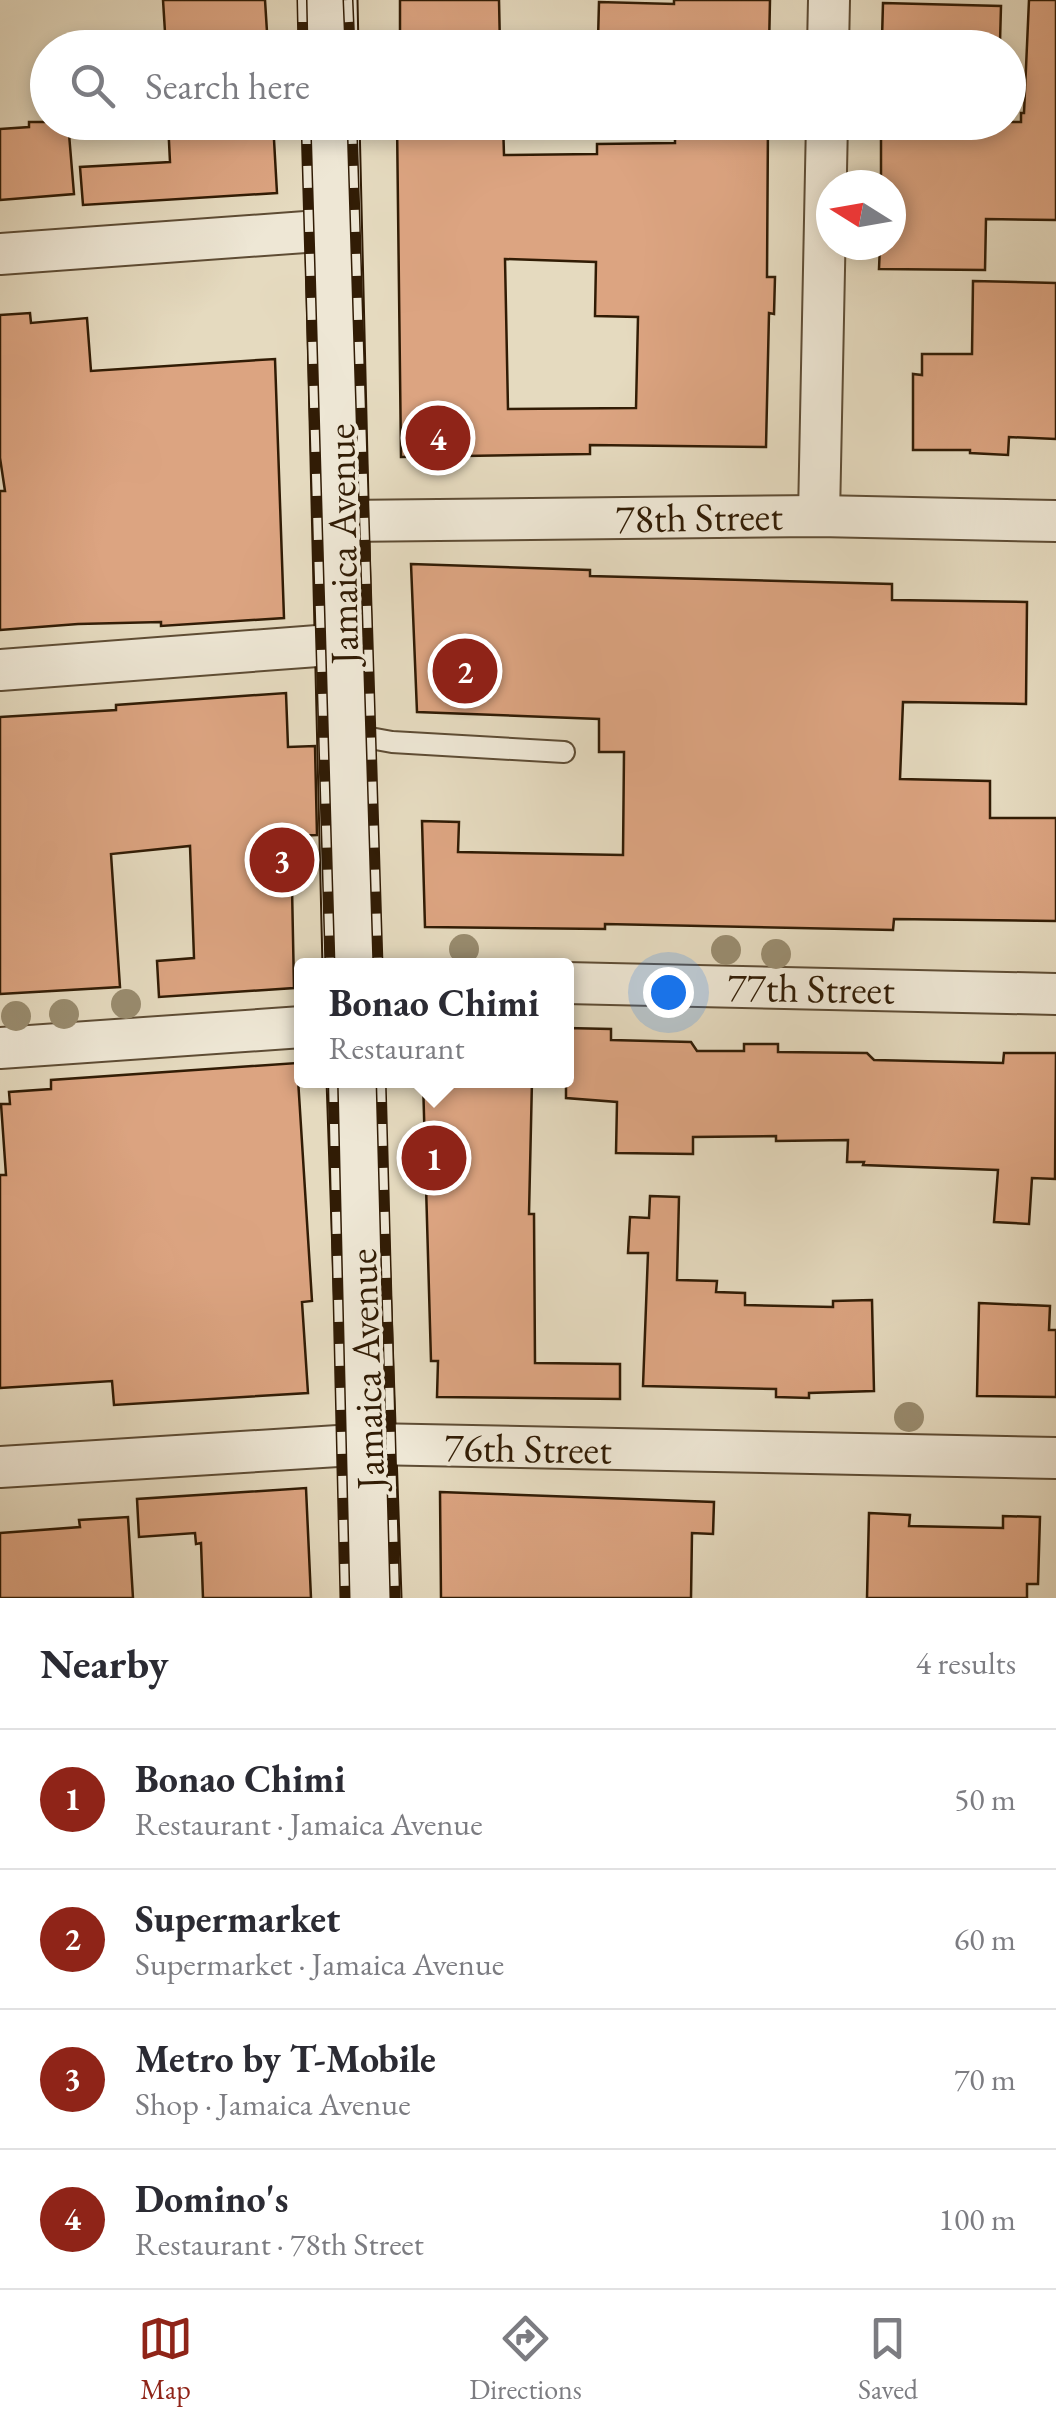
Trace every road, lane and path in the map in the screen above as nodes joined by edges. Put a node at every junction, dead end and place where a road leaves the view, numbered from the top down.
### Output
1 (329, 0) edge
2 (829, 0) edge
3 (330, 30) edge
4 (828, 30) edge
5 (331, 140) edge
6 (827, 140) edge
7 (333, 230) junction
8 (0, 254) edge
9 (819, 516) junction
10 (342, 521) junction
11 (1056, 521) edge
12 (344, 644) junction
13 (0, 670) edge
14 (346, 734) junction
15 (564, 752) dead end
16 (351, 958) edge
17 (574, 983) edge
18 (1056, 994) edge
19 (294, 1027) edge
20 (0, 1048) edge
21 (355, 1088) edge
22 (370, 1444) junction
23 (1056, 1458) edge
24 (0, 1467) edge
25 (372, 1598) edge

1 - 3 main road
2 - 4 street
5 - 7 main road, Jamaica Avenue
6 - 9 street
7 - 8 street
7 - 10 main road, Jamaica Avenue
9 - 10 street, 78th Street
9 - 11 street, 78th Street
10 - 12 main road, Jamaica Avenue
12 - 13 street
12 - 14 main road, Jamaica Avenue
14 - 15 lane
14 - 16 main road, Jamaica Avenue
17 - 18 street, 77th Street
19 - 20 street
21 - 22 main road, Jamaica Avenue
22 - 23 street, 76th Street
22 - 24 street, 76th Street
22 - 25 main road, Jamaica Avenue

